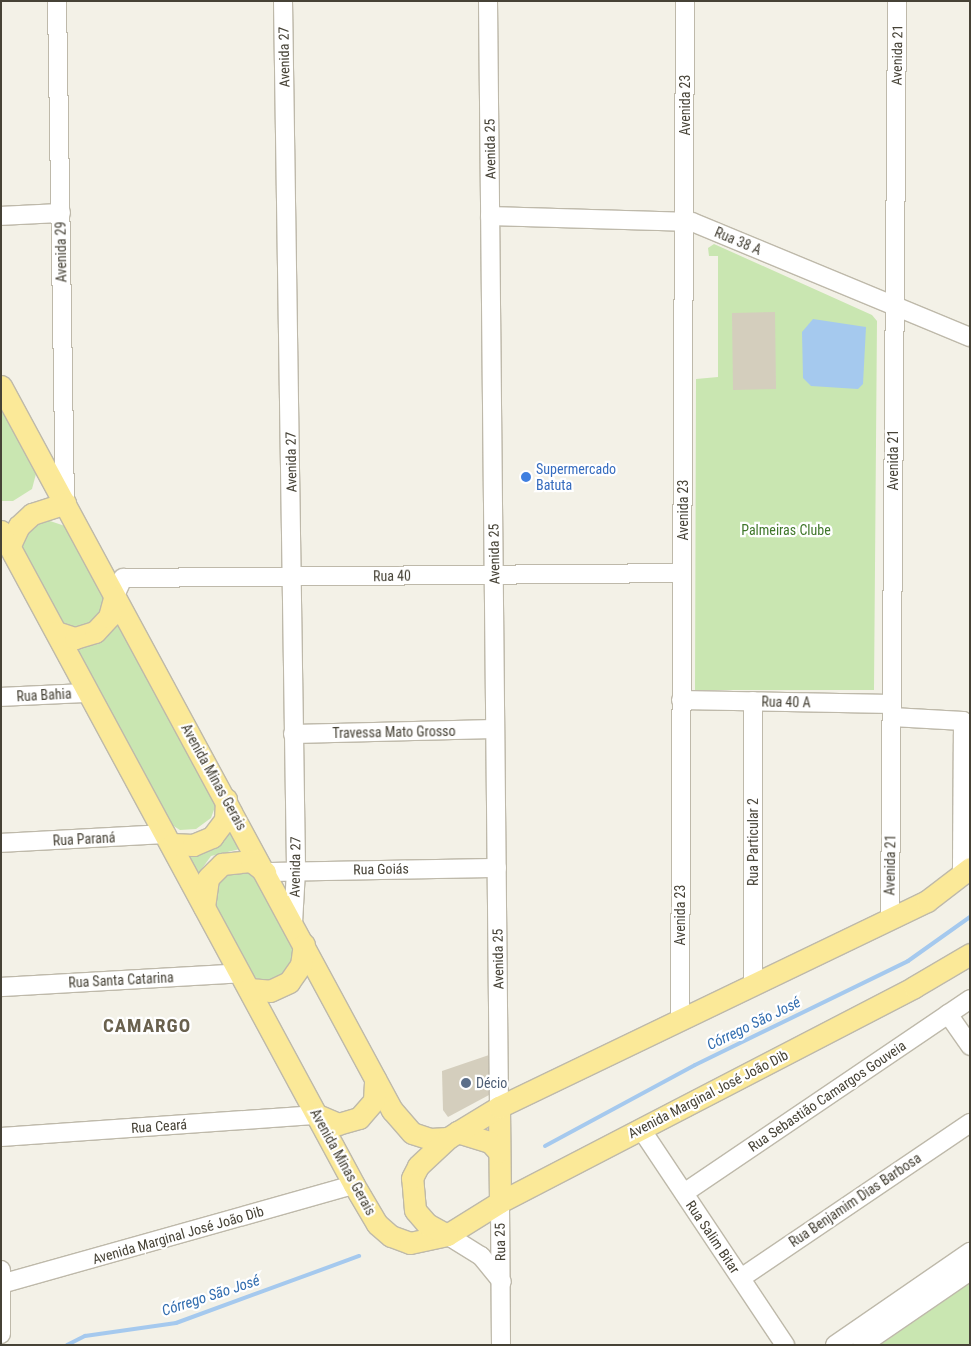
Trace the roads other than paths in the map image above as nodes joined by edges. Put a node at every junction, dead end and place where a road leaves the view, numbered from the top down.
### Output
1 (57, 1) edge
2 (283, 1) edge
3 (488, 1) edge
4 (685, 1) edge
5 (897, 1) edge
6 (60, 213) junction
7 (1, 216) edge
8 (490, 216) junction
9 (684, 222) junction
10 (894, 306) junction
11 (970, 337) edge
12 (1, 386) edge
13 (65, 502) junction
14 (4, 541) edge
15 (682, 573) junction
16 (494, 575) junction
17 (292, 577) junction
18 (114, 598) junction
19 (56, 632) junction
20 (87, 693) junction
21 (1, 697) edge
22 (681, 700) junction
23 (753, 701) junction
24 (892, 711) junction
25 (496, 729) junction
26 (293, 734) junction
27 (226, 799) junction
28 (169, 839) junction
29 (1, 843) edge
30 (497, 868) junction
31 (296, 871) junction
32 (266, 872) junction
33 (966, 872) edge
34 (204, 907) junction
35 (890, 919) junction
36 (293, 923) junction
37 (304, 944) junction
38 (970, 954) edge
39 (245, 981) junction
40 (753, 984) junction
41 (1, 987) edge
42 (970, 1000) edge
43 (948, 1014) junction
44 (680, 1019) junction
45 (970, 1046) edge
46 (375, 1079) junction
47 (499, 1107) junction
48 (317, 1116) junction
49 (970, 1123) edge
50 (641, 1129) junction
51 (452, 1135) junction
52 (1, 1137) edge
53 (499, 1152) junction
54 (354, 1185) junction
55 (684, 1193) junction
56 (500, 1202) junction
57 (447, 1235) junction
58 (970, 1252) edge
59 (970, 1271) edge
60 (741, 1278) junction
61 (2, 1279) edge
62 (502, 1282) junction
63 (1, 1334) edge
64 (501, 1345) edge
65 (785, 1345) edge
66 (835, 1345) edge
67 (862, 1345) edge

1 - 6 street, Avenida 29
2 - 17 street, Avenida 27
3 - 8 street, Avenida 25
4 - 9 street, Avenida 23
5 - 10 street, Avenida 21
6 - 7 street
6 - 13 street, Avenida 29
8 - 9 street, Rua 38 A
8 - 16 street, Avenida 25
9 - 10 street, Rua 38 A
9 - 15 street, Avenida 23
10 - 11 street, Rua 38 A
10 - 24 street, Avenida 21
12 - 13 main road, Avenida Minas Gerais
13 - 14 main road
13 - 18 main road, Avenida Minas Gerais
14 - 19 main road, Avenida Minas Gerais
15 - 16 street, Rua 40
15 - 22 street, Avenida 23
16 - 17 street, Rua 40
16 - 25 street, Avenida 25
17 - 18 street, Rua 40
17 - 26 street, Avenida 27
18 - 19 main road
18 - 27 main road, Avenida Minas Gerais
19 - 20 main road, Avenida Minas Gerais
20 - 21 street, Rua Bahia
20 - 28 main road, Avenida Minas Gerais
22 - 23 street, Rua 40 A
22 - 44 street, Avenida 23
23 - 24 street, Rua 40 A
23 - 40 street, Rua Particular 2
24 - 33 street, Rua 40 A
24 - 35 street, Avenida 21
25 - 26 street, Travessa Mato Grosso
25 - 30 street, Avenida 25
26 - 31 street, Avenida 27
27 - 28 main road
27 - 32 main road, Avenida Minas Gerais
28 - 29 street, Rua Paraná
28 - 34 main road, Avenida Minas Gerais
30 - 31 street, Rua Goiás
30 - 47 street, Avenida 25
31 - 32 street, Rua Goiás
31 - 36 street, Avenida 27
32 - 34 main road
32 - 36 main road, Avenida Minas Gerais
33 - 35 main road
34 - 39 main road, Avenida Minas Gerais
35 - 40 main road
36 - 37 main road, Avenida Minas Gerais
37 - 39 main road
37 - 46 main road, Avenida Minas Gerais
38 - 50 main road, Avenida Marginal José João Dib
39 - 41 street, Rua Santa Catarina
39 - 48 main road, Avenida Minas Gerais
40 - 44 main road
42 - 43 street, Rua Sebastião Camargos Gouveia
43 - 45 street
43 - 55 street, Rua Sebastião Camargos Gouveia
44 - 47 main road
46 - 48 main road
46 - 51 main road, Avenida Minas Gerais
47 - 51 main road
47 - 53 main road
48 - 52 street, Rua Ceará
48 - 54 main road, Avenida Minas Gerais
49 - 60 street, Rua Benjamim Dias Barbosa
50 - 55 street, Rua Salim Bitar
50 - 56 main road, Avenida Marginal José João Dib
51 - 53 main road
51 - 57 main road
53 - 56 main road
54 - 57 main road, Avenida Minas Gerais
54 - 61 street, Avenida Marginal José João Dib
55 - 60 street, Rua Salim Bitar
56 - 57 main road, Avenida Marginal José João Dib
56 - 62 street, Rua 25
57 - 62 street, Rua 25
58 - 66 street
59 - 67 street
60 - 65 street, Rua Salim Bitar
61 - 63 street
62 - 64 street, Rua 25

